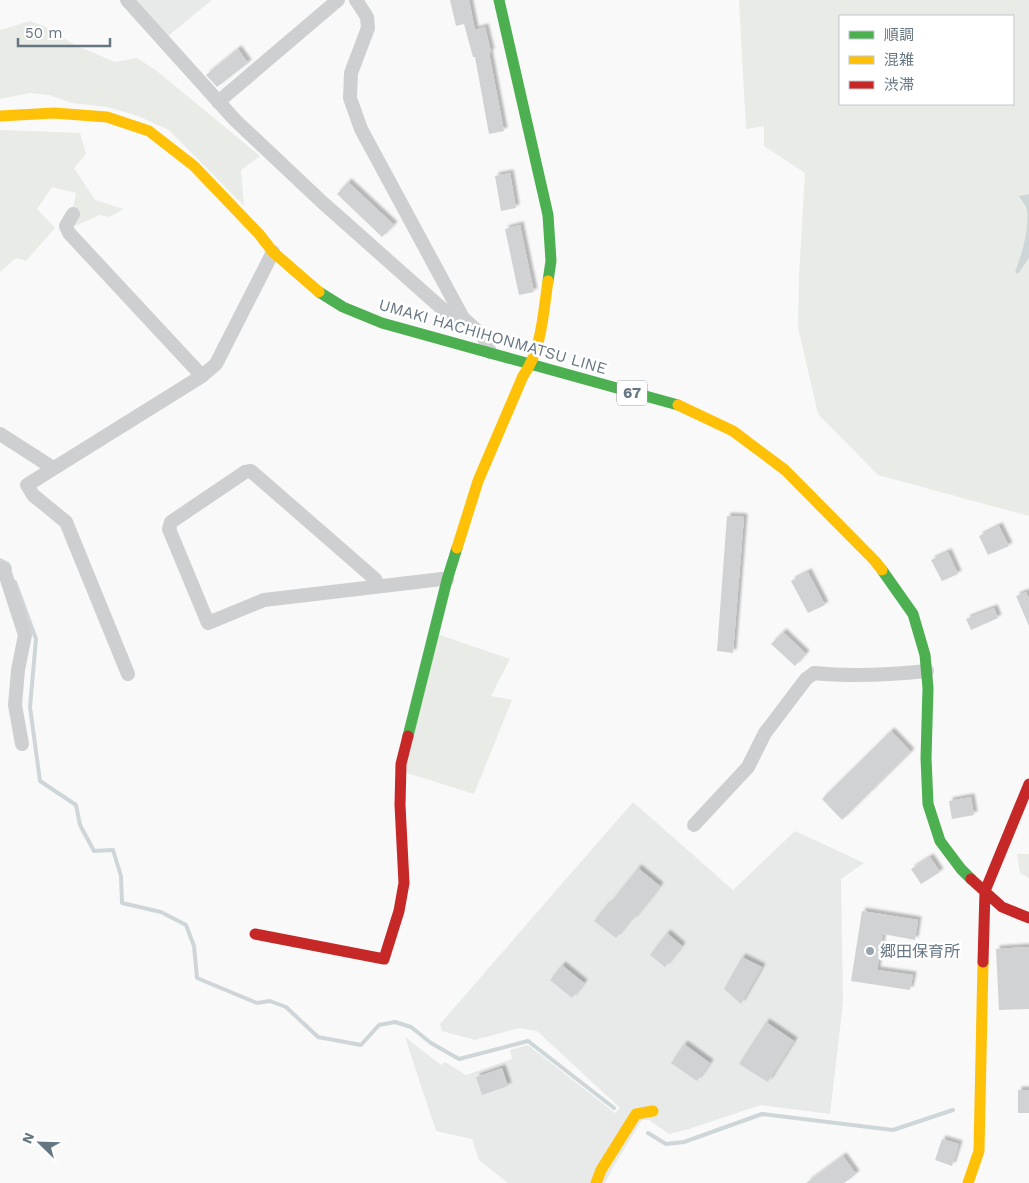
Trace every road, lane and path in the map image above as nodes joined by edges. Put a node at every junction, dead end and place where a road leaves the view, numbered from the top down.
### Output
1 (127, 0) edge
2 (338, 0) edge
3 (356, 0) edge
4 (499, 0) edge
5 (218, 102) junction
6 (0, 116) edge
7 (73, 214) dead end
8 (273, 252) junction
9 (463, 318) junction
10 (490, 352) junction
11 (531, 365) junction
12 (202, 376) junction
13 (0, 434) edge
14 (53, 468) junction
15 (0, 568) edge
16 (447, 580) junction
17 (378, 586) junction
18 (927, 671) junction
19 (128, 674) dead end
20 (22, 744) dead end
21 (1029, 784) edge
22 (694, 825) dead end
23 (985, 891) junction
24 (1029, 918) edge
25 (255, 934) dead end
26 (653, 1111) dead end
27 (596, 1183) edge
28 (968, 1183) edge

1 - 5 street
2 - 5 street
3 - 9 street
4 - 11 street
5 - 9 street
6 - 8 street, UMAKI HACHIHONMATSU LINE / 67
7 - 12 street
8 - 10 street, UMAKI HACHIHONMATSU LINE / 67
8 - 12 street
9 - 10 street
10 - 11 street, UMAKI HACHIHONMATSU LINE / 67
11 - 16 street
11 - 18 street, UMAKI HACHIHONMATSU LINE / 67
12 - 14 street
13 - 14 street
14 - 19 street
15 - 20 street
16 - 17 street
16 - 25 street
17 - 17 street
18 - 22 street
18 - 23 street, UMAKI HACHIHONMATSU LINE / 67
21 - 23 street
23 - 24 street, UMAKI HACHIHONMATSU LINE / 67
23 - 28 street
26 - 27 street

